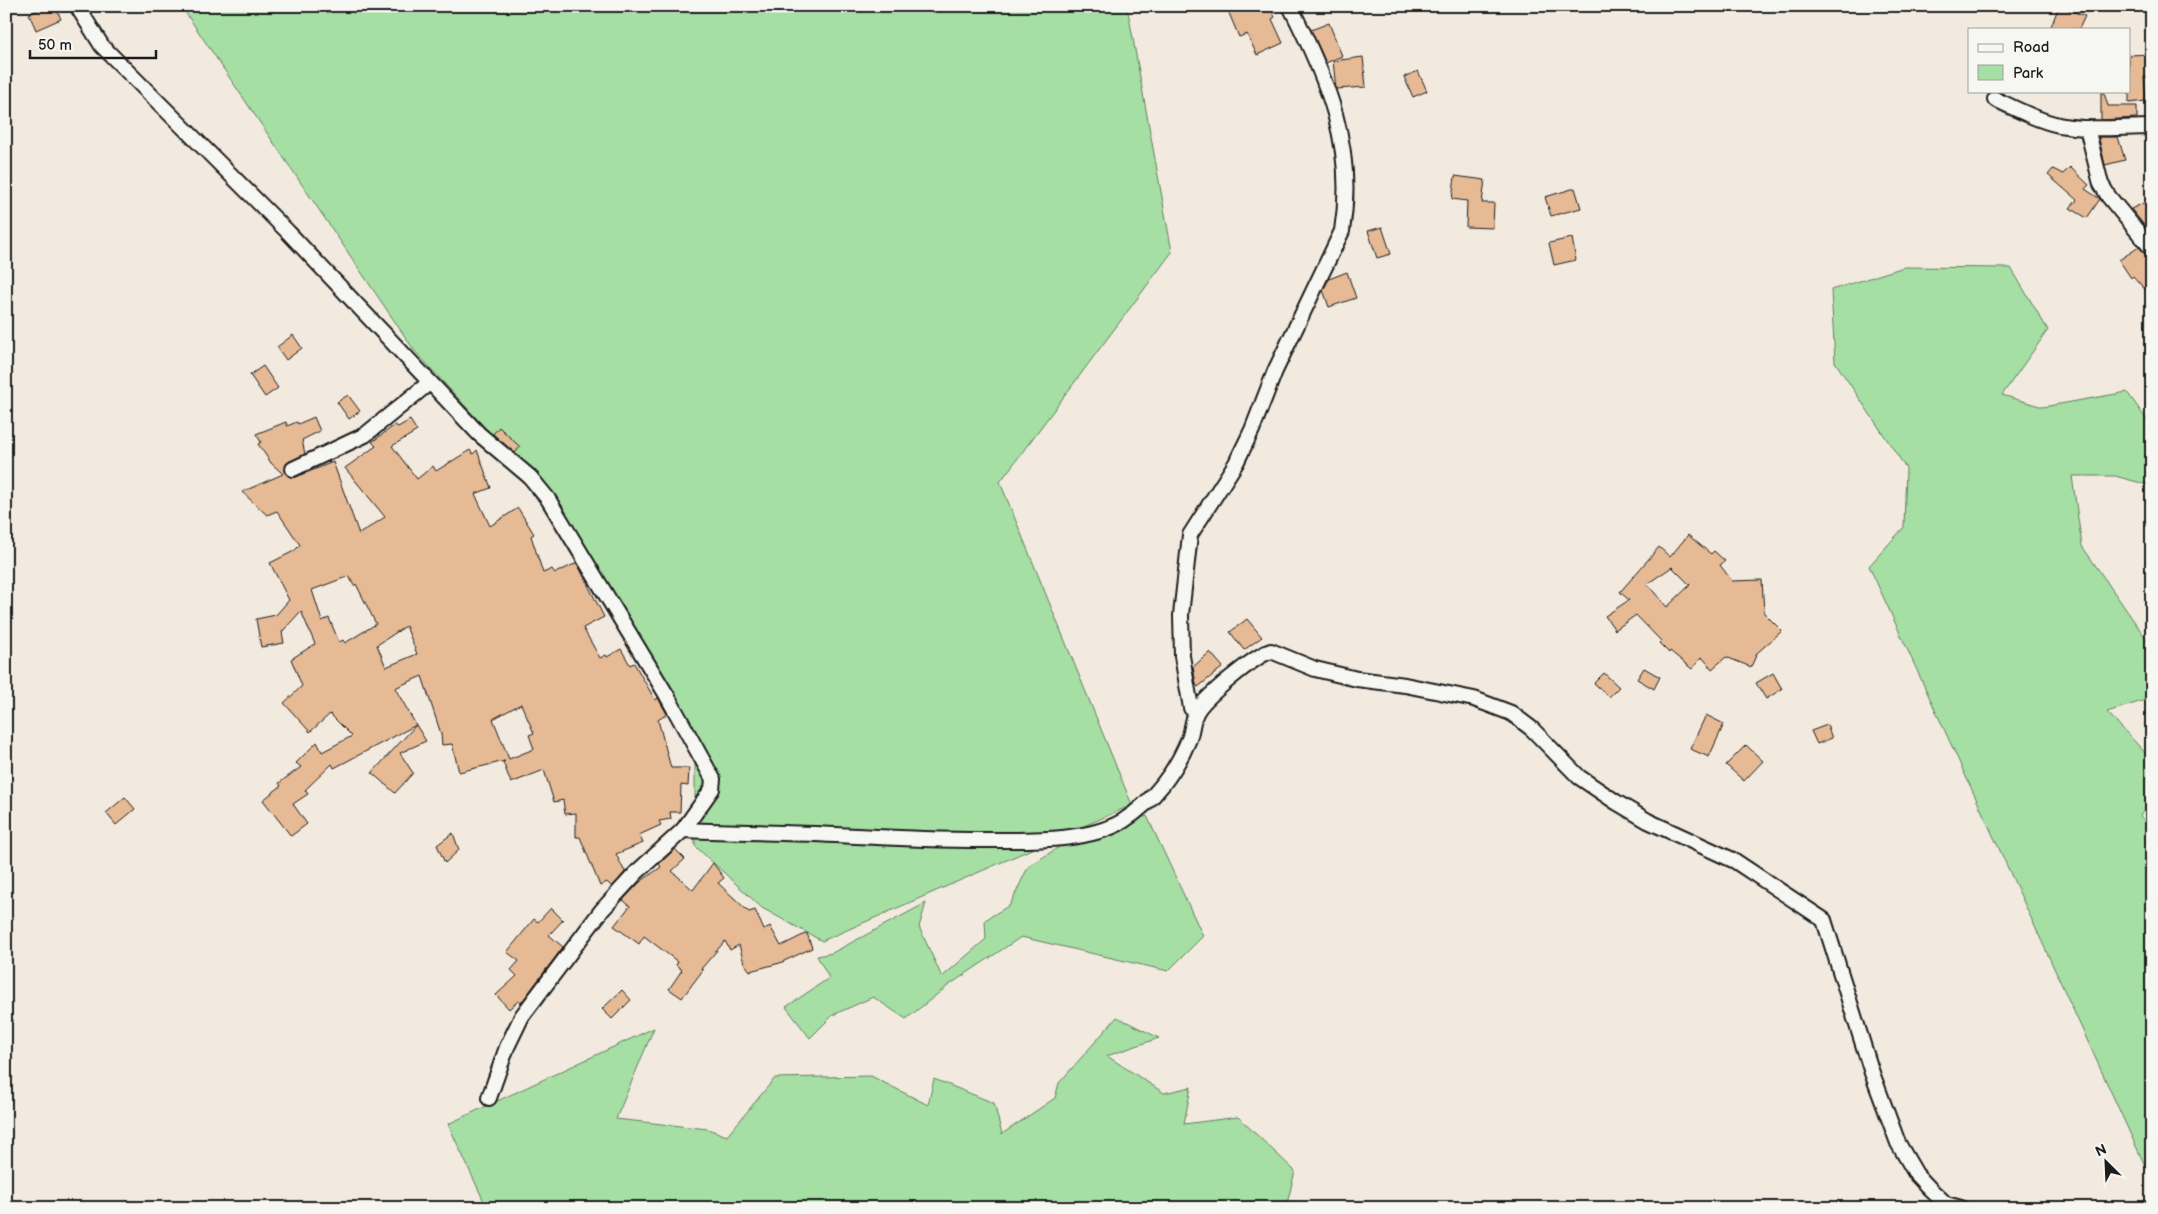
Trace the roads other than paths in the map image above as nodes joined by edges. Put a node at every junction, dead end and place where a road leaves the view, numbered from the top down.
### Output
1 (77, 6) edge
2 (1290, 6) edge
3 (1995, 99) dead end
4 (2152, 127) edge
5 (2087, 128) junction
6 (2152, 249) edge
7 (429, 383) junction
8 (293, 469) dead end
9 (1196, 712) junction
10 (683, 830) junction
11 (489, 1098) dead end
12 (1962, 1208) edge

1 - 7 street
2 - 9 street
3 - 5 street
4 - 5 street
5 - 6 street
7 - 8 street
7 - 10 street
9 - 10 street
9 - 12 street
10 - 11 street

